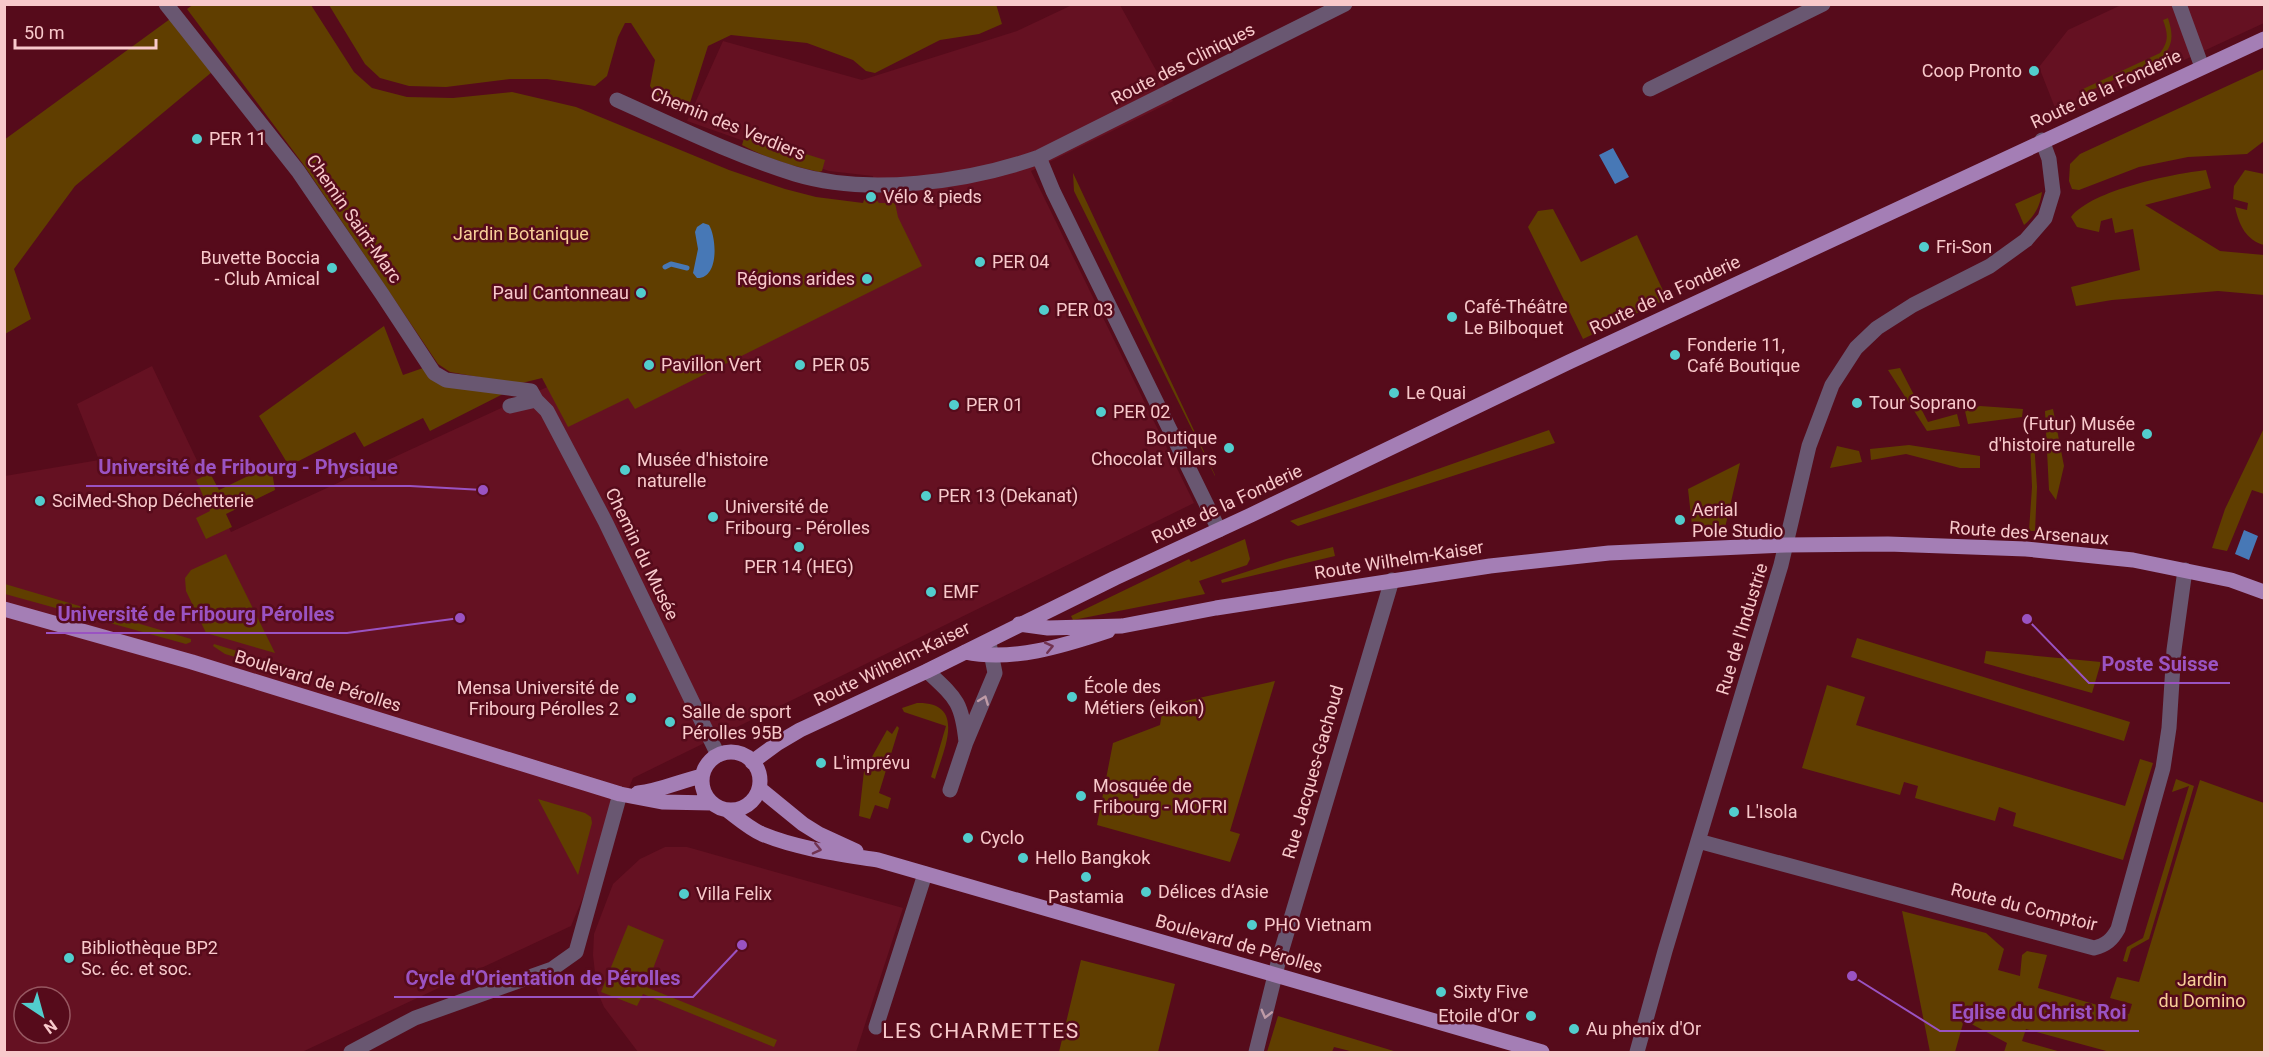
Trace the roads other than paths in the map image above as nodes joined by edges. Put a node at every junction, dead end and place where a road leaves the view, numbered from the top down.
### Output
1 (166, 4) edge
2 (1345, 4) edge
3 (1823, 4) edge
4 (2179, 4) edge
5 (2265, 39) edge
6 (2202, 67) junction
7 (1650, 88) dead end
8 (617, 100) dead end
9 (2042, 140) junction
10 (1039, 157) junction
11 (536, 400) junction
12 (510, 406) dead end
13 (1219, 530) junction
14 (1786, 545) junction
15 (2185, 570) junction
16 (1392, 580) junction
17 (2265, 592) edge
18 (4, 609) edge
19 (1019, 624) junction
20 (1122, 626) junction
21 (988, 640) junction
22 (965, 652) junction
23 (992, 656) junction
24 (927, 671) junction
25 (966, 742) junction
26 (718, 755) junction
27 (752, 762) junction
28 (702, 776) junction
29 (759, 788) junction
30 (950, 790) dead end
31 (620, 794) junction
32 (712, 803) junction
33 (728, 810) junction
34 (1698, 841) junction
35 (878, 860) junction
36 (925, 874) junction
37 (1275, 975) junction
38 (876, 1027) dead end
39 (351, 1053) edge
40 (1256, 1053) edge
41 (1542, 1053) edge
42 (1637, 1053) edge

1 - 11 street, Chemin Saint-Marc
2 - 10 street, Route des Cliniques
3 - 7 street
4 - 6 street
5 - 6 main road, Route de la Fonderie
6 - 9 main road, Route de la Fonderie
8 - 10 street, Chemin des Verdiers
9 - 13 main road, Route de la Fonderie
9 - 14 street, Rue de l'Industrie
10 - 13 street
11 - 12 street
11 - 26 street, Chemin du Musée
13 - 19 main road, Route de la Fonderie
14 - 15 main road, Route des Arsenaux
14 - 16 main road, Route Wilhelm-Kaiser
14 - 34 street, Rue de l'Industrie
15 - 17 main road, Route des Arsenaux
15 - 34 street, Route du Comptoir
16 - 20 main road, Route Wilhelm-Kaiser
16 - 37 street, Rue Jacques-Gachoud
18 - 31 main road, Boulevard de Pérolles
19 - 20 main road, Route Wilhelm-Kaiser
19 - 21 main road, Route de la Fonderie
23 -> 20 main road
21 - 22 main road, Route Wilhelm-Kaiser
21 - 23 street
22 - 23 main road
22 - 24 main road, Route Wilhelm-Kaiser
25 -> 23 street
24 - 25 street
24 - 27 main road, Route Wilhelm-Kaiser
25 - 30 street
26 - 27 main road
26 - 28 main road
27 - 29 main road
28 - 31 main road
28 - 32 main road
29 - 33 main road
29 - 35 main road, Boulevard de Pérolles
31 - 32 main road, Boulevard de Pérolles
31 - 39 street
32 - 33 main road, Boulevard de Pérolles
33 -> 35 main road, Boulevard de Pérolles
34 - 42 street, Rue de l'Industrie
35 - 36 main road, Boulevard de Pérolles
36 - 37 main road, Boulevard de Pérolles
36 - 38 street
37 -> 40 street, Rue Jacques-Gachoud
37 - 41 main road, Boulevard de Pérolles

